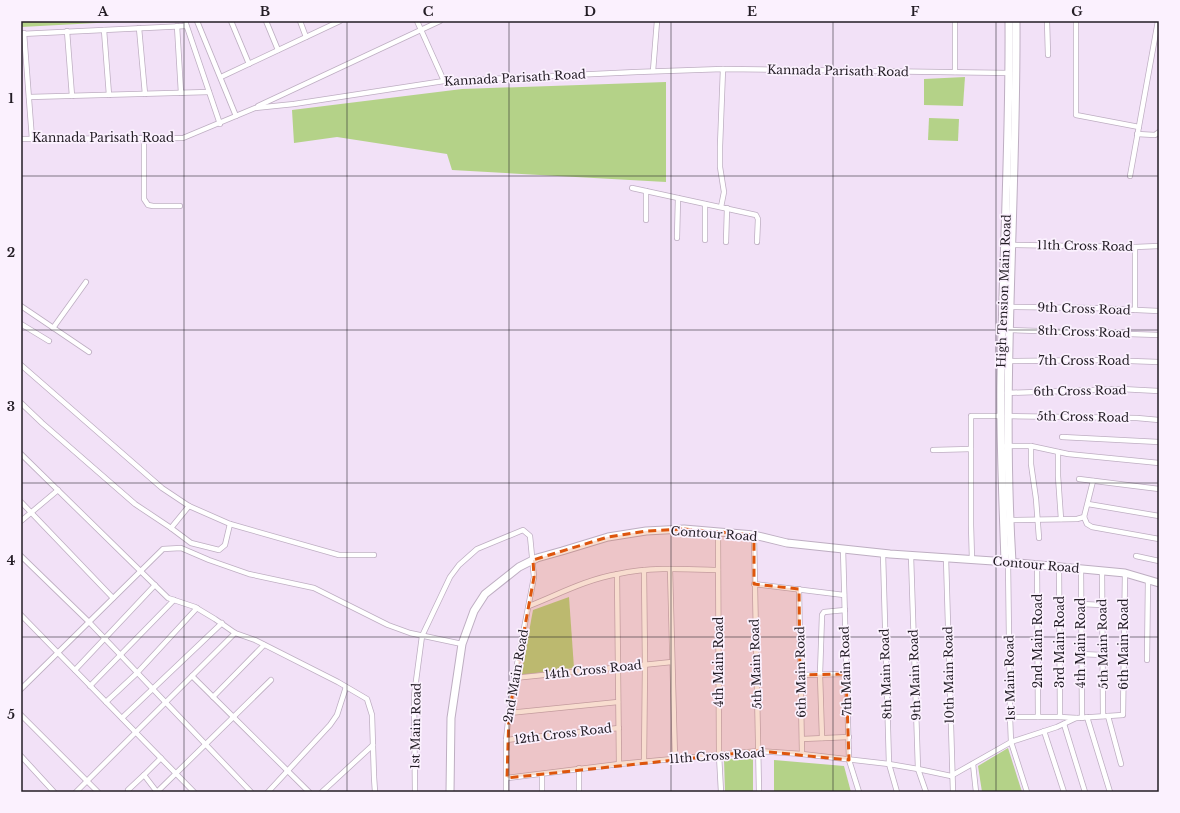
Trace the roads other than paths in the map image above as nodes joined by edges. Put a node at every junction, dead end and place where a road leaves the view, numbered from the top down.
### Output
1 (197, 21) edge
2 (231, 21) edge
3 (266, 21) edge
4 (300, 21) edge
5 (340, 21) edge
6 (417, 21) edge
7 (440, 21) edge
8 (657, 21) edge
9 (955, 21) edge
10 (1009, 21) edge
11 (1016, 21) edge
12 (1047, 21) edge
13 (1076, 21) edge
14 (1158, 21) edge
15 (186, 23) edge
16 (332, 23) edge
17 (177, 26) junction
18 (139, 28) junction
19 (104, 30) junction
20 (420, 30) junction
21 (67, 31) junction
22 (23, 34) edge
23 (1158, 34) edge
24 (306, 37) junction
25 (278, 50) junction
26 (1048, 55) dead end
27 (249, 64) junction
28 (723, 69) junction
29 (653, 71) junction
30 (955, 72) junction
31 (1013, 73) junction
32 (221, 77) junction
33 (444, 81) junction
34 (209, 92) junction
35 (181, 93) junction
36 (145, 94) junction
37 (109, 95) junction
38 (72, 96) junction
39 (29, 97) junction
40 (255, 108) junction
41 (236, 116) junction
42 (220, 124) junction
43 (1139, 127) junction
44 (1159, 132) edge
45 (1137, 134) junction
46 (144, 138) junction
47 (21, 139) edge
48 (32, 139) junction
49 (1130, 176) dead end
50 (632, 188) dead end
51 (646, 191) junction
52 (678, 198) junction
53 (705, 204) junction
54 (180, 206) dead end
55 (721, 207) junction
56 (727, 208) junction
57 (646, 220) dead end
58 (677, 238) dead end
59 (705, 240) dead end
60 (726, 242) dead end
61 (757, 242) dead end
62 (1012, 245) junction
63 (1159, 246) edge
64 (1136, 247) junction
65 (86, 282) dead end
66 (21, 306) edge
67 (1010, 307) junction
68 (1135, 310) junction
69 (1159, 311) edge
70 (21, 324) edge
71 (53, 328) junction
72 (1009, 330) junction
73 (1159, 335) edge
74 (49, 341) dead end
75 (89, 352) dead end
76 (1008, 361) junction
77 (1159, 362) edge
78 (22, 368) edge
79 (1159, 391) edge
80 (1004, 393) junction
81 (21, 404) edge
82 (1004, 416) junction
83 (1159, 420) edge
84 (1062, 437) dead end
85 (1159, 442) edge
86 (1004, 446) junction
87 (1031, 446) junction
88 (971, 449) junction
89 (933, 450) dead end
90 (1058, 452) junction
91 (21, 454) edge
92 (1159, 463) edge
93 (1079, 479) dead end
94 (1093, 481) junction
95 (1159, 489) edge
96 (58, 490) junction
97 (21, 502) edge
98 (1088, 504) junction
99 (189, 506) junction
100 (31, 512) junction
101 (1159, 516) edge
102 (1084, 517) junction
103 (1061, 519) junction
104 (1010, 520) junction
105 (1038, 520) junction
106 (21, 521) edge
107 (230, 524) junction
108 (171, 528) junction
109 (718, 532) junction
110 (754, 535) junction
111 (1039, 538) dead end
112 (1159, 539) edge
113 (843, 549) junction
114 (883, 554) junction
115 (374, 555) dead end
116 (21, 556) edge
117 (911, 556) junction
118 (1136, 556) dead end
119 (946, 558) junction
120 (533, 560) junction
121 (972, 560) junction
122 (1159, 561) edge
123 (1008, 562) junction
124 (1037, 564) junction
125 (1060, 567) junction
126 (670, 569) junction
127 (1081, 569) junction
128 (644, 570) junction
129 (718, 570) junction
130 (141, 571) junction
131 (1102, 571) junction
132 (1125, 573) junction
133 (617, 574) junction
134 (1148, 580) junction
135 (1159, 583) edge
136 (754, 584) junction
137 (155, 585) junction
138 (799, 589) junction
139 (844, 595) junction
140 (113, 598) junction
141 (174, 600) junction
142 (1081, 604) junction
143 (1102, 605) junction
144 (529, 606) junction
145 (197, 608) junction
146 (845, 610) junction
147 (21, 615) edge
148 (89, 622) junction
149 (222, 623) junction
150 (235, 633) junction
151 (422, 636) junction
152 (105, 639) junction
153 (462, 644) junction
154 (264, 645) junction
155 (58, 653) junction
156 (1080, 654) junction
157 (120, 655) junction
158 (1103, 655) junction
159 (1148, 660) dead end
160 (672, 662) junction
161 (645, 665) junction
162 (618, 668) junction
163 (75, 670) junction
164 (137, 672) junction
165 (800, 674) junction
166 (820, 674) junction
167 (846, 674) junction
168 (192, 676) junction
169 (514, 678) junction
170 (271, 680) dead end
171 (90, 686) junction
172 (346, 687) junction
173 (21, 689) edge
174 (153, 689) junction
175 (213, 697) junction
176 (106, 702) junction
177 (166, 702) junction
178 (618, 702) junction
179 (509, 713) junction
180 (21, 715) edge
181 (233, 716) junction
182 (1106, 716) junction
183 (1038, 717) junction
184 (1057, 717) junction
185 (122, 718) junction
186 (1010, 718) junction
187 (1079, 718) junction
188 (1087, 718) junction
189 (1064, 724) junction
190 (1057, 727) junction
191 (619, 728) junction
192 (1044, 731) junction
193 (136, 732) junction
194 (848, 737) junction
195 (822, 738) junction
196 (802, 739) junction
197 (506, 740) junction
198 (1012, 742) junction
199 (205, 743) junction
200 (373, 745) junction
201 (759, 751) junction
202 (802, 754) junction
203 (719, 755) junction
204 (21, 756) edge
205 (161, 758) junction
206 (676, 759) junction
207 (849, 760) junction
208 (644, 762) junction
209 (618, 764) junction
210 (889, 764) junction
211 (973, 764) junction
212 (1122, 764) dead end
213 (579, 768) junction
214 (918, 769) junction
215 (288, 771) junction
216 (175, 773) junction
217 (144, 774) junction
218 (542, 774) junction
219 (951, 776) junction
220 (507, 778) junction
221 (87, 781) junction
222 (128, 790) dead end
223 (54, 792) edge
224 (76, 792) edge
225 (98, 792) edge
226 (157, 792) edge
227 (194, 792) edge
228 (251, 792) edge
229 (268, 792) edge
230 (309, 792) edge
231 (322, 792) edge
232 (375, 792) edge
233 (415, 792) edge
234 (450, 792) edge
235 (506, 792) edge
236 (542, 792) edge
237 (579, 792) edge
238 (722, 792) edge
239 (759, 792) edge
240 (858, 792) edge
241 (898, 792) edge
242 (926, 792) edge
243 (953, 792) edge
244 (976, 792) edge
245 (1027, 792) edge
246 (1064, 792) edge
247 (1085, 792) edge
248 (1110, 792) edge

1 - 32 street
2 - 27 street
3 - 25 street
4 - 24 street
5 - 16 street
6 - 20 street
7 - 20 street
8 - 29 street
9 - 30 street
10 - 31 main road, High Tension Main Road
11 - 31 main road
12 - 26 street
13 - 43 street
14 - 23 street
15 - 17 street
15 - 34 street
16 - 24 street
17 - 18 street
17 - 35 street
18 - 19 street
18 - 36 street
19 - 21 street
19 - 37 street
20 - 33 street
20 - 40 street
21 - 22 street
21 - 38 street
22 - 39 street
23 - 43 street
24 - 25 street
25 - 27 street
27 - 32 street
28 - 29 street, Kannada Parisath Road
28 - 30 street, Kannada Parisath Road
28 - 55 street
29 - 33 street, Kannada Parisath Road
30 - 31 street, Kannada Parisath Road
31 - 62 main road
31 - 80 main road, High Tension Main Road
32 - 41 street
33 - 40 street, Kannada Parisath Road
34 - 35 street
34 - 42 street
35 - 36 street
36 - 37 street
37 - 38 street
38 - 39 street
39 - 48 street
40 - 41 street, Kannada Parisath Road
41 - 42 street, Kannada Parisath Road
42 - 46 street, Kannada Parisath Road
43 - 45 street
44 - 45 street
45 - 49 street
46 - 48 street, Kannada Parisath Road
46 - 54 street
47 - 48 street, Kannada Parisath Road
50 - 51 street
51 - 52 street
51 - 57 street
52 - 53 street
52 - 58 street
53 - 55 street
53 - 59 street
55 - 56 street
56 - 60 street
56 - 61 street
62 - 64 street, 11th Cross Road
62 - 67 main road
63 - 64 street, 11th Cross Road
64 - 68 street
65 - 71 street
66 - 71 street
67 - 68 street, 9th Cross Road
67 - 72 main road
68 - 69 street, 9th Cross Road
70 - 74 street
71 - 75 street
72 - 73 street, 8th Cross Road
72 - 76 main road
76 - 77 street, 7th Cross Road
76 - 80 main road
78 - 99 street
79 - 80 street, 6th Cross Road
80 - 82 main road, High Tension Main Road
81 - 108 street
82 - 83 street, 5th Cross Road
82 - 86 main road, High Tension Main Road
82 - 88 street, 5th Cross Road
84 - 85 street
86 - 87 street
86 - 104 main road
86 - 123 main road, High Tension Main Road
87 - 90 street
87 - 105 street
88 - 89 street
88 - 121 street
90 - 92 street
90 - 103 street
91 - 96 street
93 - 94 street
94 - 95 street
94 - 98 street
96 - 100 street
96 - 130 street
97 - 100 street
98 - 101 street
98 - 102 street
99 - 107 street
99 - 108 street
100 - 106 street
100 - 140 street
102 - 103 street
102 - 112 street
103 - 105 street
104 - 105 street
104 - 123 main road
105 - 111 street
107 - 108 street
107 - 115 street
109 - 110 main road, Contour Road
109 - 120 main road, Contour Road
109 - 129 street, 4th Main Road
110 - 113 main road, Contour Road
110 - 136 street, 5th Main Road
113 - 114 main road, Contour Road
113 - 139 street, 7th Main Road
114 - 117 main road, Contour Road
114 - 210 street, 8th Main Road
116 - 148 street
117 - 119 main road, Contour Road
117 - 214 street, 9th Main Road
118 - 122 street
119 - 121 main road, Contour Road
119 - 219 street, 10th Main Road
120 - 144 street, 2nd Main Road
120 - 151 street, 1st Main Road
120 - 153 main road, Contour Road
121 - 123 main road, Contour Road
123 - 124 main road, Contour Road
123 - 186 street, 1st Main Road
124 - 125 main road, Contour Road
124 - 183 street, 2nd Main Road
125 - 127 main road, Contour Road
125 - 184 street, 3rd Main Road
126 - 128 street
126 - 129 street
126 - 160 street
127 - 131 main road, Contour Road
127 - 142 street, 4th Main Road
128 - 133 street
128 - 161 street
129 - 203 street, 4th Main Road
130 - 137 street
130 - 140 street
130 - 151 street
131 - 132 main road, Contour Road
131 - 143 street, 5th Main Road
132 - 134 main road, Contour Road
132 - 182 street, 6th Main Road
133 - 144 street
133 - 162 street
134 - 135 main road, Contour Road
134 - 159 street
136 - 138 street
136 - 201 street, 5th Main Road
137 - 141 street
137 - 152 street
138 - 139 street
138 - 165 street, 6th Main Road
139 - 146 street, 7th Main Road
140 - 148 street
141 - 145 street
141 - 157 street
142 - 143 street
142 - 156 street, 4th Main Road
143 - 158 street, 5th Main Road
144 - 169 street, 2nd Main Road
145 - 149 street
145 - 164 street
146 - 166 street
146 - 167 street, 7th Main Road
147 - 155 street
148 - 152 street
148 - 155 street
149 - 150 street
149 - 174 street
150 - 154 street
150 - 168 street
151 - 153 street
151 - 233 street, 1st Main Road
152 - 157 street
152 - 163 street
153 - 234 main road, Contour Road
154 - 172 street
154 - 175 street
155 - 163 street
155 - 173 street
156 - 158 street
156 - 187 street, 4th Main Road
157 - 164 street
157 - 171 street
158 - 182 street, 5th Main Road
160 - 161 street, 14th Cross Road
160 - 206 street
161 - 162 street, 14th Cross Road
161 - 208 street
162 - 169 street, 14th Cross Road
162 - 178 street
163 - 171 street
164 - 174 street
164 - 176 street
165 - 166 street
165 - 196 street, 6th Main Road
166 - 167 street
166 - 195 street
167 - 194 street, 7th Main Road
168 - 175 street
168 - 177 street
169 - 179 street, 2nd Main Road
170 - 181 street
171 - 176 street
172 - 200 street
172 - 215 street
174 - 177 street
174 - 185 street
175 - 181 street
176 - 185 street
177 - 193 street
177 - 199 street
178 - 179 street
178 - 191 street
179 - 197 street, 2nd Main Road
180 - 221 street
181 - 199 street
181 - 215 street
182 - 188 street
182 - 212 street, 5th Main Road
183 - 184 street
183 - 186 street
184 - 187 street
184 - 190 street, 3rd Main Road
185 - 193 street
186 - 198 street, 1st Main Road
187 - 188 street
187 - 189 street
188 - 248 street
189 - 190 street
189 - 247 street
190 - 192 street
191 - 197 street, 12th Cross Road
191 - 209 street
192 - 198 street
192 - 246 street
193 - 205 street
193 - 221 street
194 - 195 street
194 - 207 street, 7th Main Road
195 - 196 street
196 - 202 street, 6th Main Road
197 - 220 street, 2nd Main Road
198 - 211 street
198 - 245 street, 1st Main Road
199 - 216 street
199 - 228 street
200 - 231 street
200 - 232 street
201 - 202 street, 11th Cross Road
201 - 203 street, 11th Cross Road
201 - 239 street, 5th Main Road
202 - 207 street, 11th Cross Road
203 - 206 street, 11th Cross Road
203 - 238 street, 4th Main Road
204 - 223 street
205 - 216 street
205 - 217 street
206 - 208 street, 11th Cross Road
207 - 210 street, 11th Cross Road
207 - 240 street, 7th Main Road
208 - 209 street, 11th Cross Road
209 - 213 street, 11th Cross Road
210 - 214 street, 11th Cross Road
210 - 241 street, 8th Main Road
211 - 219 street
211 - 244 street
213 - 218 street, 11th Cross Road
213 - 237 street
214 - 219 street, 11th Cross Road
214 - 242 street, 9th Main Road
215 - 229 street
215 - 230 street
216 - 226 street
216 - 227 street
217 - 222 street
217 - 226 street
218 - 220 street, 11th Cross Road
218 - 236 street
219 - 243 street, 10th Main Road
220 - 235 street, 2nd Main Road
221 - 224 street
221 - 225 street

